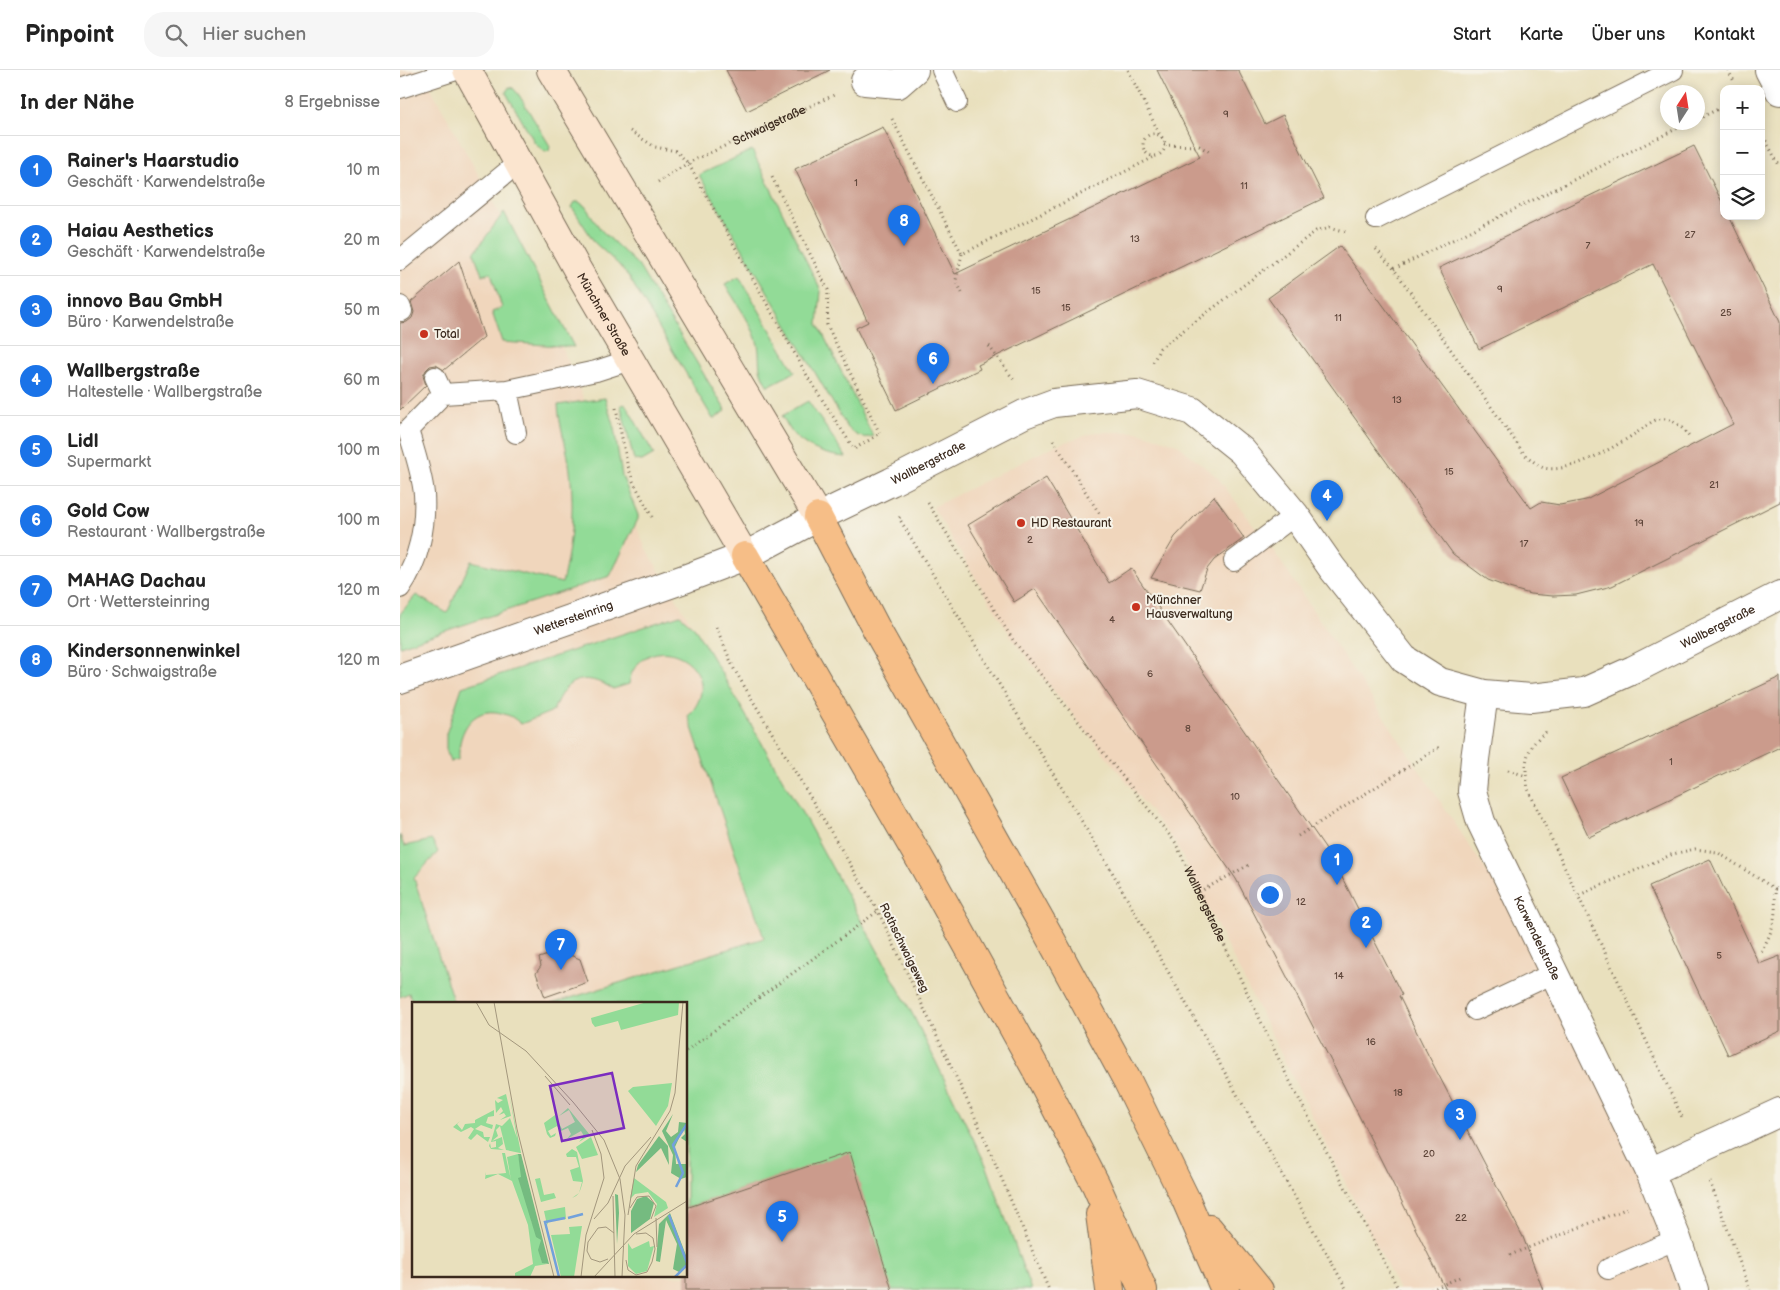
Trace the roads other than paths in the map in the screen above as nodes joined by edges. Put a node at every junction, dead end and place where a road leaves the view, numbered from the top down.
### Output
1 (456, 70) edge
2 (467, 70) edge
3 (551, 70) edge
4 (914, 70) edge
5 (942, 70) edge
6 (1673, 70) edge
7 (1769, 70) edge
8 (865, 81) road end
9 (400, 88) edge
10 (1780, 91) edge
11 (957, 102) dead end
12 (518, 163) junction
13 (1376, 219) dead end
14 (400, 260) edge
15 (630, 360) junction
16 (507, 390) junction
17 (516, 433) dead end
18 (1295, 515) junction
19 (818, 517) junction
20 (745, 556) junction
21 (1234, 561) dead end
22 (400, 588) edge
23 (1780, 595) edge
24 (400, 679) edge
25 (1484, 694) junction
26 (1554, 973) junction
27 (1475, 1010) dead end
28 (1780, 1112) edge
29 (1654, 1184) junction
30 (1096, 1185) junction
31 (1186, 1200) junction
32 (1677, 1239) junction
33 (1608, 1269) dead end
34 (1110, 1290) edge
35 (1143, 1290) edge
36 (1225, 1290) edge
37 (1259, 1290) edge
38 (1694, 1290) edge

1 - 9 lane
2 - 12 main road, Münchner Straße
3 - 19 main road
4 - 8 street
5 - 11 lane
6 - 13 lane
7 - 10 street
12 - 14 lane
12 - 15 main road, Münchner Straße
15 - 16 lane
15 - 20 main road, Münchner Straße
16 - 17 lane
16 - 22 lane
18 - 19 street, Wallbergstraße
18 - 21 lane
18 - 25 street, Wallbergstraße
19 - 20 street, Wallbergstraße
19 - 31 highway
20 - 24 street, Wettersteinring
20 - 30 highway
23 - 25 street, Wallbergstraße
25 - 26 street, Karwendelstraße
26 - 27 lane
26 - 29 street, Karwendelstraße
28 - 29 street
29 - 32 street, Karwendelstraße
30 - 34 highway
30 - 35 highway
31 - 36 highway
31 - 37 highway
32 - 33 lane
32 - 38 street, Karwendelstraße

